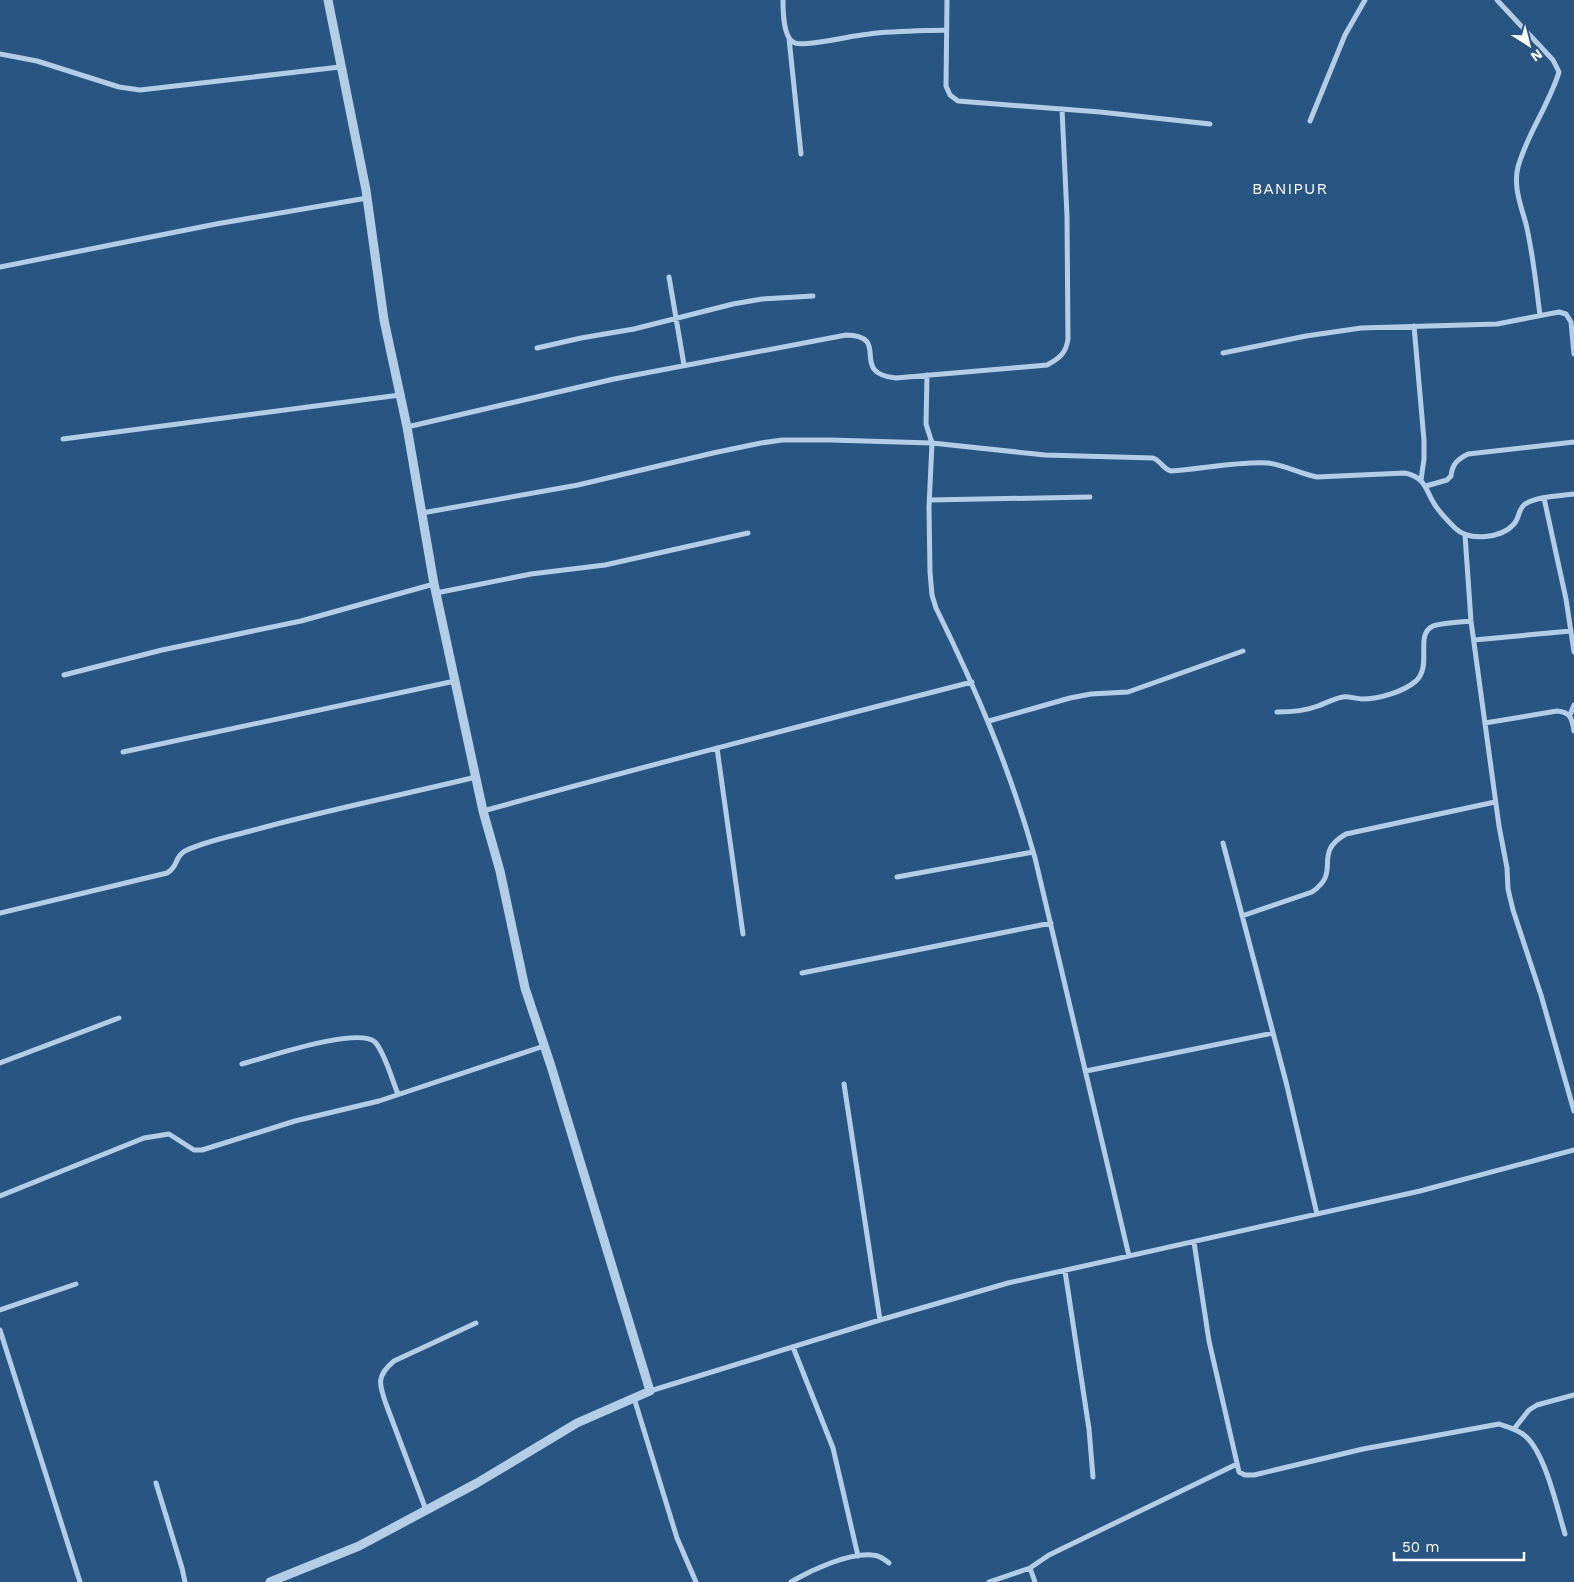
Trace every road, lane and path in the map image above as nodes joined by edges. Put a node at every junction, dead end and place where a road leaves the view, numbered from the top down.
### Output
1 (328, 0) edge
2 (782, 0) edge
3 (947, 0) edge
4 (1364, 0) edge
5 (1497, 0) edge
6 (946, 30) junction
7 (789, 38) junction
8 (0, 54) edge
9 (340, 67) junction
10 (1062, 108) junction
11 (1310, 121) dead end
12 (1210, 124) dead end
13 (801, 154) dead end
14 (367, 198) junction
15 (0, 267) edge
16 (669, 277) dead end
17 (813, 296) dead end
18 (1540, 315) junction
19 (676, 318) junction
20 (1414, 326) junction
21 (538, 348) dead end
22 (1223, 353) dead end
23 (1574, 354) edge
24 (684, 365) junction
25 (927, 375) junction
26 (400, 394) junction
27 (407, 427) junction
28 (63, 439) dead end
29 (1574, 442) edge
30 (932, 443) junction
31 (1421, 480) junction
32 (1426, 486) junction
33 (1574, 494) edge
34 (1090, 497) dead end
35 (1544, 498) junction
36 (930, 500) junction
37 (422, 513) junction
38 (748, 533) dead end
39 (1464, 535) junction
40 (435, 588) junction
41 (1471, 621) junction
42 (1571, 631) junction
43 (1474, 640) junction
44 (1243, 651) dead end
45 (1574, 652) edge
46 (64, 675) dead end
47 (455, 681) junction
48 (972, 682) junction
49 (1574, 705) edge
50 (1277, 712) dead end
51 (1570, 715) junction
52 (989, 721) junction
53 (1485, 723) junction
54 (1574, 731) edge
55 (717, 748) junction
56 (123, 752) dead end
57 (476, 777) junction
58 (1495, 802) junction
59 (483, 811) junction
60 (1223, 843) dead end
61 (1033, 852) junction
62 (897, 877) dead end
63 (0, 913) edge
64 (1242, 916) junction
65 (1050, 923) junction
66 (743, 934) dead end
67 (802, 973) dead end
68 (119, 1018) dead end
69 (1273, 1033) junction
70 (544, 1046) junction
71 (0, 1063) edge
72 (242, 1064) dead end
73 (1086, 1071) junction
74 (844, 1084) dead end
75 (398, 1094) junction
76 (1574, 1111) edge
77 (1574, 1150) edge
78 (0, 1196) edge
79 (1317, 1214) junction
80 (1194, 1242) junction
81 (1129, 1256) junction
82 (1065, 1270) junction
83 (76, 1284) dead end
84 (0, 1310) edge
85 (880, 1320) junction
86 (476, 1322) dead end
87 (0, 1330) edge
88 (793, 1347) junction
89 (650, 1391) junction
90 (1574, 1396) edge
91 (634, 1398) junction
92 (1514, 1429) junction
93 (1237, 1464) junction
94 (1093, 1477) dead end
95 (156, 1483) dead end
96 (426, 1510) junction
97 (1564, 1534) dead end
98 (858, 1556) junction
99 (889, 1564) dead end
100 (1030, 1568) junction
101 (80, 1582) edge
102 (185, 1582) edge
103 (270, 1582) edge
104 (696, 1582) edge
105 (791, 1582) edge
106 (989, 1582) edge
107 (1035, 1582) edge

1 - 9 street
2 - 7 street
3 - 6 street
4 - 11 street
5 - 18 street
6 - 7 street
6 - 10 street
7 - 13 street
8 - 9 street
9 - 14 street
10 - 12 street
10 - 25 street
14 - 15 street
14 - 26 street
16 - 19 street
17 - 19 street
18 - 20 street
18 - 23 street
19 - 21 street
19 - 24 street
20 - 22 street
20 - 31 street
24 - 25 street
24 - 27 street
25 - 30 street
26 - 27 street
26 - 28 street
27 - 37 street
29 - 32 street
30 - 31 street
30 - 36 street
30 - 37 street
31 - 32 street
32 - 39 street
33 - 35 street
34 - 36 street
35 - 39 street
35 - 42 street
36 - 48 street
37 - 40 street
38 - 40 street
39 - 41 street
40 - 46 street
40 - 47 street
41 - 43 street
41 - 50 street
42 - 43 street
42 - 45 street
43 - 53 street
44 - 52 street
47 - 56 street
47 - 57 street
48 - 52 street
48 - 55 street
49 - 51 street
51 - 53 street
51 - 54 street
52 - 61 street
53 - 58 street
55 - 59 street
55 - 66 street
57 - 59 street
57 - 63 street
58 - 64 street
58 - 76 street
59 - 70 street
60 - 64 street
61 - 62 street
61 - 65 street
64 - 69 street
65 - 67 street
65 - 73 street
68 - 71 street
69 - 73 street
69 - 79 street
70 - 75 street
70 - 89 street
72 - 75 street
73 - 81 street
74 - 85 street
75 - 78 street
77 - 79 street
79 - 80 street
80 - 81 street
80 - 93 street
81 - 82 street
82 - 85 street
82 - 94 street
83 - 84 street
85 - 88 street
86 - 96 street
87 - 101 street
88 - 89 street
88 - 98 street
89 - 91 street
90 - 92 street
91 - 96 street
91 - 104 street
92 - 93 street
92 - 97 street
93 - 100 street
95 - 102 street
96 - 103 street
98 - 99 street
98 - 105 street
100 - 106 street
100 - 107 street

